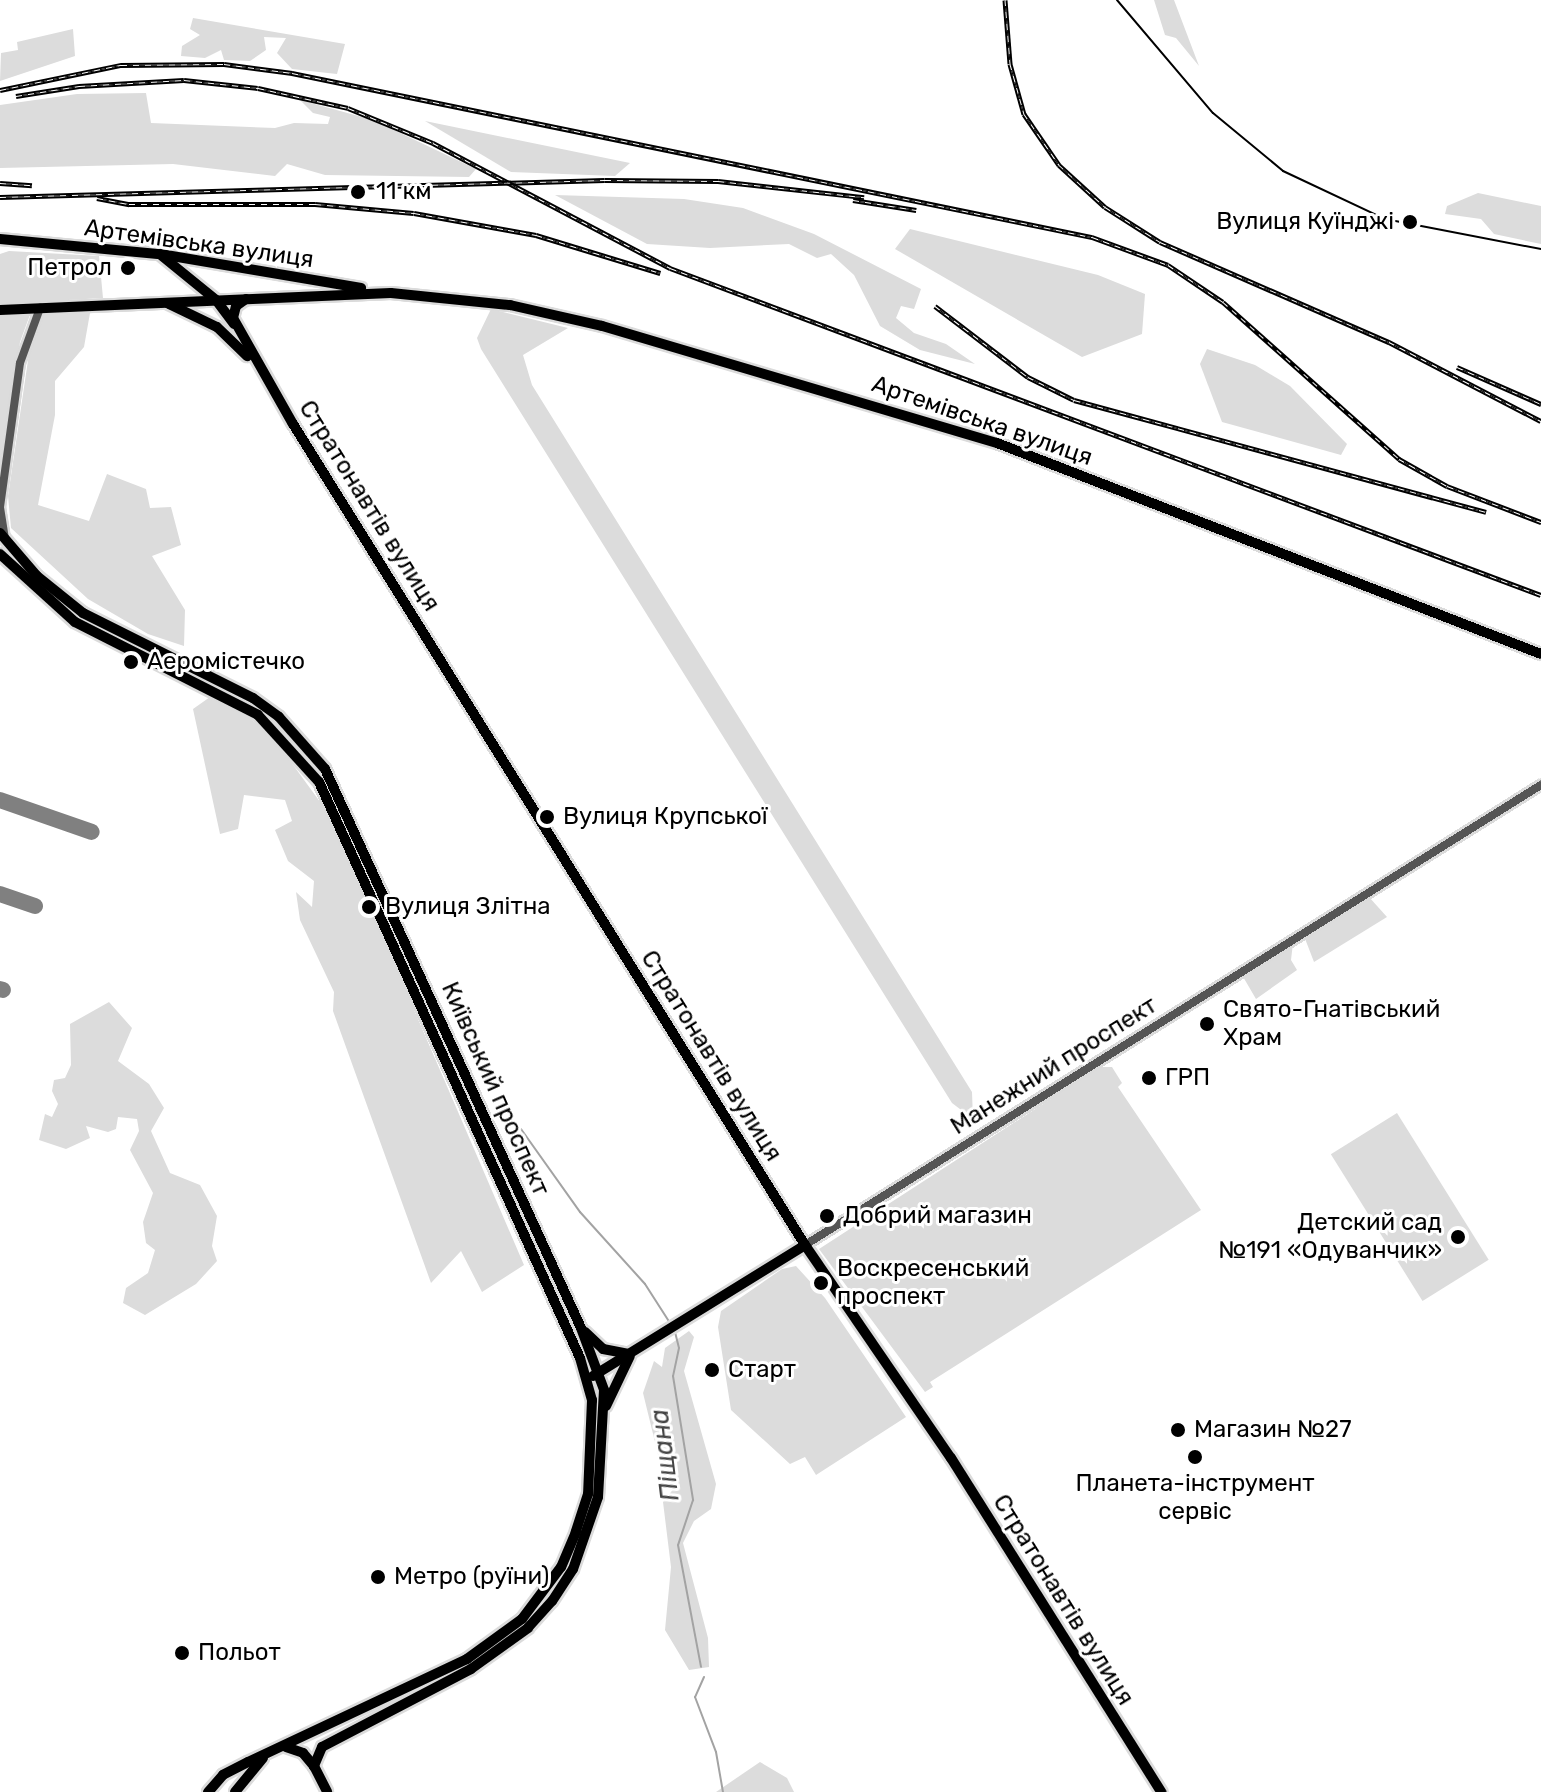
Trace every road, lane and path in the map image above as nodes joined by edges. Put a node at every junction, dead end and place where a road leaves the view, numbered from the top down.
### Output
1 (0, 241) edge
2 (160, 254) junction
3 (180, 271) junction
4 (391, 293) junction
5 (246, 299) junction
6 (216, 300) junction
7 (163, 302) junction
8 (40, 308) junction
9 (0, 310) edge
10 (241, 333) junction
11 (293, 424) junction
12 (2, 540) edge
13 (16, 554) junction
14 (4, 559) edge
15 (160, 653) junction
16 (1541, 654) edge
17 (182, 663) junction
18 (154, 665) junction
19 (181, 677) junction
20 (1541, 785) edge
21 (805, 1245) junction
22 (581, 1328) junction
23 (631, 1354) junction
24 (599, 1373) junction
25 (587, 1378) junction
26 (604, 1412) junction
27 (590, 1464) junction
28 (603, 1464) junction
29 (286, 1747) junction
30 (264, 1757) junction
31 (314, 1766) junction
32 (208, 1792) edge
33 (235, 1792) edge
34 (327, 1792) edge
35 (1161, 1792) edge

1 - 2 main road, Артемівська вулиця
2 - 3 main road, Стратонавтів вулиця
2 - 4 main road, Артемівська вулиця
3 - 6 main road, Стратонавтів вулиця
3 - 7 main road
4 - 5 main road, Артемівська вулиця
4 - 16 main road, Артемівська вулиця
5 - 6 main road, Артемівська вулиця
5 - 10 main road
6 - 7 main road, Артемівська вулиця
6 - 10 main road, Стратонавтів вулиця
7 - 8 main road, Артемівська вулиця
7 - 11 main road
8 - 9 main road, Артемівська вулиця
8 - 12 street
10 - 11 main road, Стратонавтів вулиця
11 - 21 main road, Стратонавтів вулиця
12 - 13 main road, Київський проспект
13 - 14 main road
13 - 15 main road, Київський проспект
14 - 18 main road, Київський проспект
15 - 17 main road, Київський проспект
15 - 18 main road
17 - 19 main road
17 - 22 main road, Київський проспект
18 - 19 main road, Київський проспект
19 - 25 main road, Київський проспект
20 - 21 street, Манежний проспект
21 - 23 main road, Манежний проспект
21 - 35 main road, Стратонавтів вулиця
22 - 23 main road
22 - 24 main road, Київський проспект
23 - 24 main road, Манежний проспект
23 - 26 main road
24 - 25 main road, Манежний проспект
24 - 26 main road, Київський проспект
25 - 27 main road, Київський проспект
26 - 28 main road, Київський проспект
27 - 28 main road
27 - 29 main road, Київський проспект
28 - 31 main road, Київський проспект
29 - 30 main road, Київський проспект
29 - 31 main road
30 - 32 main road, Київський проспект
30 - 33 main road
31 - 34 main road

